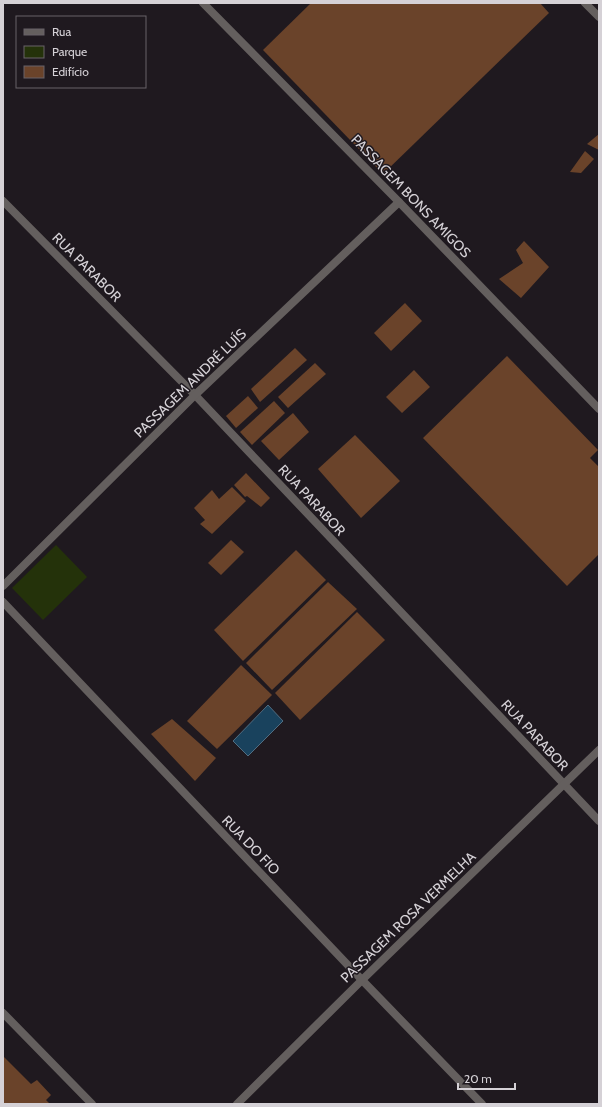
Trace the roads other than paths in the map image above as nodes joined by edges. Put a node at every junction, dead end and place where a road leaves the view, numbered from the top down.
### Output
1 (203, 3) edge
2 (585, 3) edge
3 (599, 17) edge
4 (3, 201) edge
5 (399, 202) junction
6 (195, 395) junction
7 (599, 409) edge
8 (3, 586) edge
9 (3, 602) edge
10 (599, 750) edge
11 (563, 784) junction
12 (599, 821) edge
13 (362, 980) junction
14 (3, 1013) edge
15 (92, 1104) edge
16 (237, 1104) edge
17 (482, 1104) edge

1 - 5 street, PASSAGEM BONS AMIGOS
2 - 3 street
4 - 6 street, RUA PARABOR
5 - 6 street, PASSAGEM ANDRÉ LUÍS
5 - 7 street, PASSAGEM BONS AMIGOS
6 - 8 street, PASSAGEM ANDRÉ LUÍS
6 - 11 street, RUA PARABOR
9 - 13 street, RUA DO FIO
10 - 11 street, PASSAGEM ROSA VERMELHA
11 - 12 street, RUA PARABOR
11 - 13 street, PASSAGEM ROSA VERMELHA
13 - 16 street, PASSAGEM ROSA VERMELHA
13 - 17 street, RUA DO FIO
14 - 15 street

